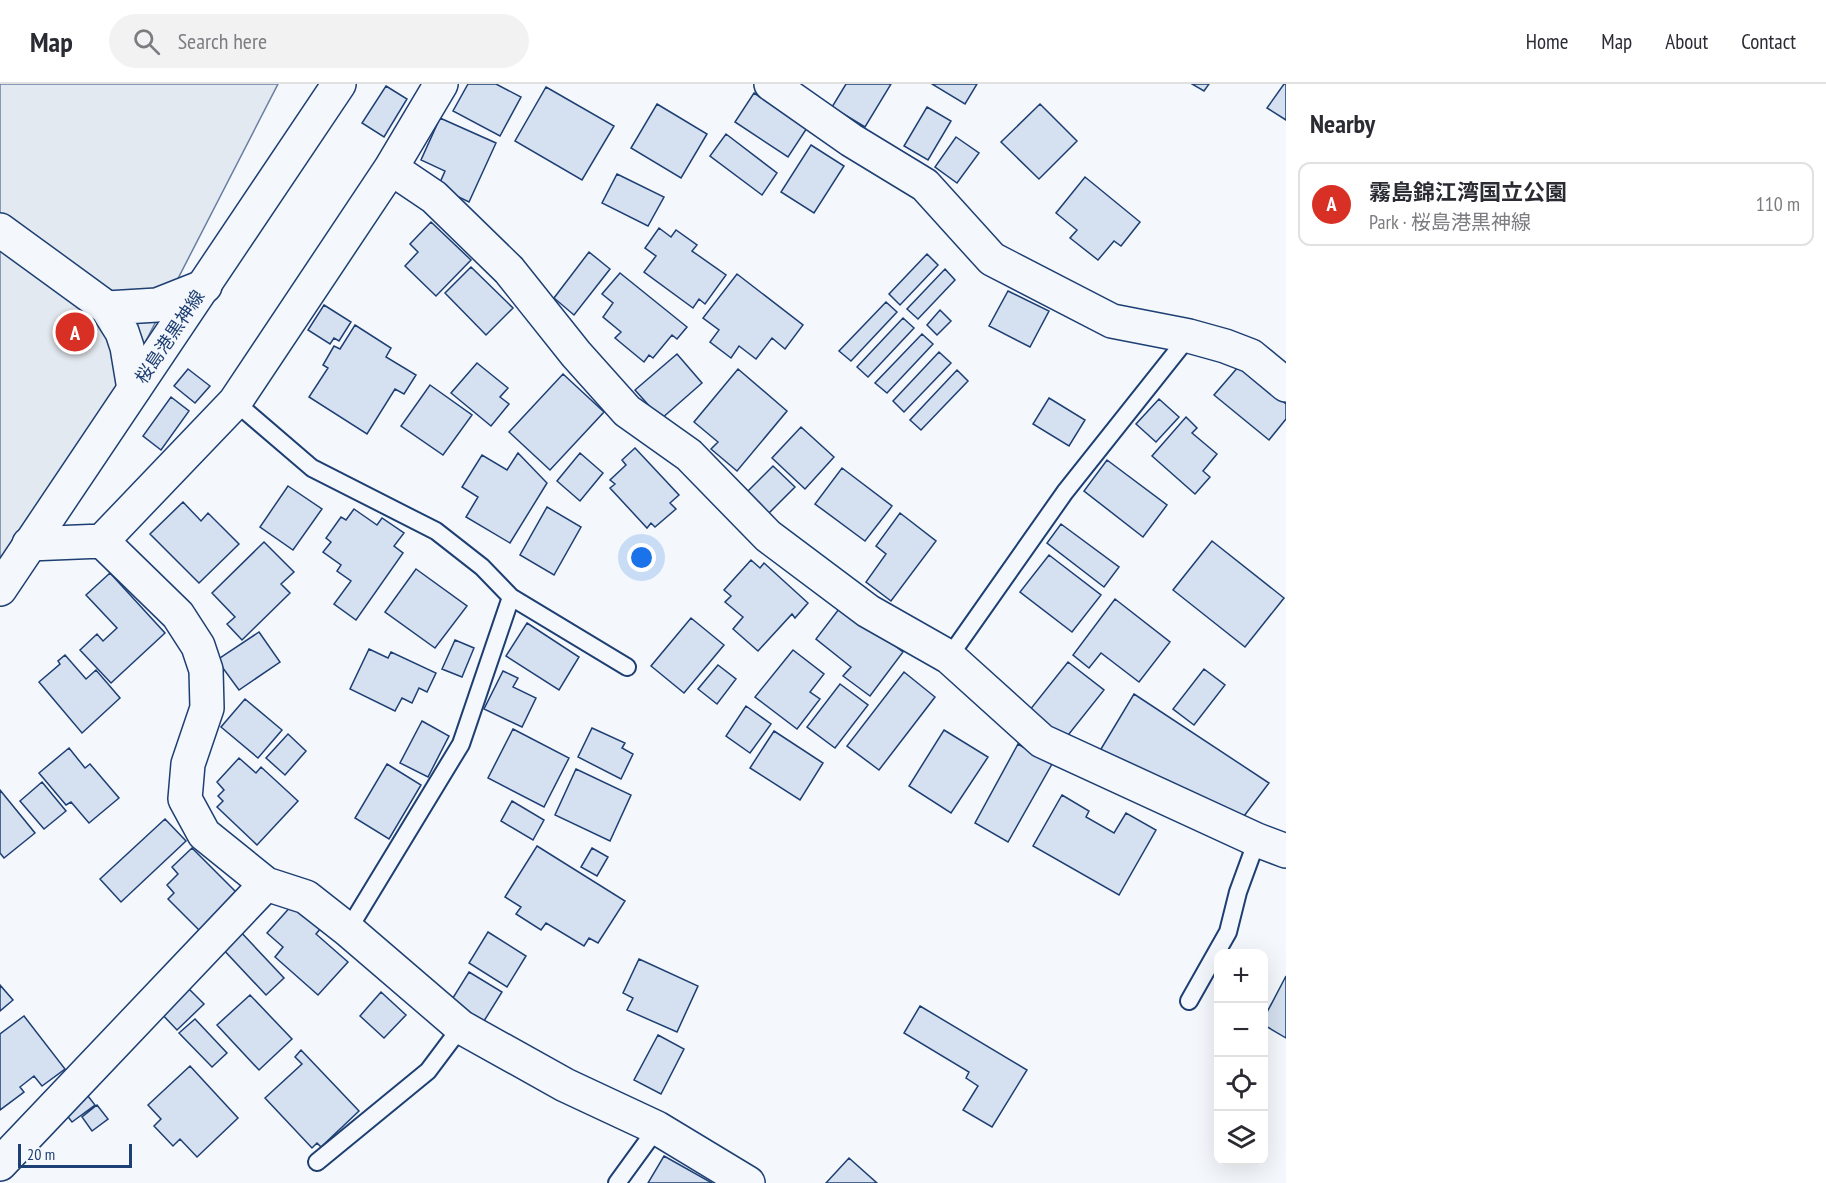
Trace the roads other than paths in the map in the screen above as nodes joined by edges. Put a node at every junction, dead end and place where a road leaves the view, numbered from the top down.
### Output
1 (339, 84) edge
2 (441, 84) edge
3 (771, 84) edge
4 (391, 168) junction
5 (0, 230) edge
6 (205, 286) junction
7 (107, 308) junction
8 (1189, 336) junction
9 (1281, 369) edge
10 (134, 389) junction
11 (235, 402) junction
12 (102, 541) junction
13 (29, 544) junction
14 (0, 589) edge
15 (511, 597) junction
16 (949, 657) junction
17 (627, 667) dead end
18 (1271, 845) edge
19 (266, 884) junction
20 (348, 930) junction
21 (1189, 1001) dead end
22 (461, 1027) junction
23 (657, 1128) junction
24 (317, 1162) dead end
25 (0, 1164) edge
26 (617, 1183) edge
27 (748, 1183) edge

1 - 6 street, 桜島港黒神線
2 - 4 street
3 - 8 street
4 - 11 street
4 - 16 street
5 - 7 street
6 - 7 street
6 - 10 street, 桜島港黒神線
7 - 10 street
8 - 9 street
8 - 16 lane
10 - 13 street, 桜島港黒神線
11 - 12 street
11 - 15 lane
12 - 13 street
12 - 19 street
13 - 14 street, 桜島港黒神線
15 - 17 lane
15 - 20 lane
16 - 18 street
18 - 21 lane
19 - 20 street
19 - 25 street
20 - 22 street
22 - 23 street
22 - 24 lane
23 - 26 lane
23 - 27 street

